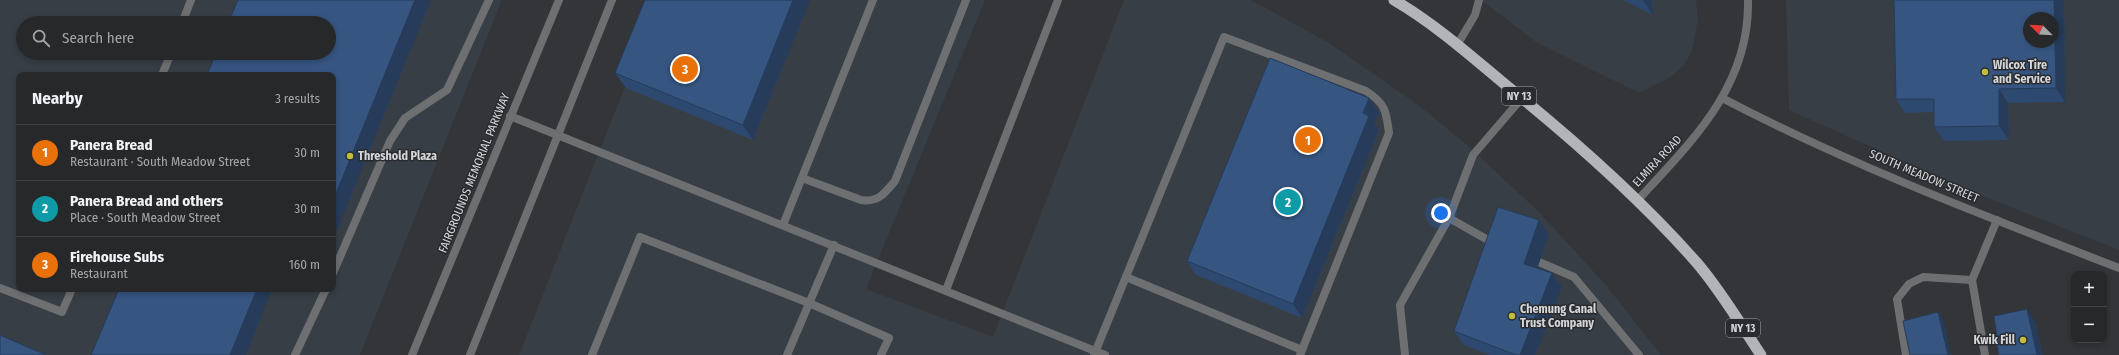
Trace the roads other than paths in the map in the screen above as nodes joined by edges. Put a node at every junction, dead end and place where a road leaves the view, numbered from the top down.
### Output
1 (191, 0) edge
2 (489, 0) edge
3 (559, 0) edge
4 (612, 0) edge
5 (873, 0) edge
6 (966, 0) edge
7 (1058, 0) edge
8 (1394, 0) edge
9 (1479, 0) edge
10 (1748, 0) edge
11 (185, 16) edge
12 (1457, 45) junction
13 (168, 60) edge
14 (163, 72) edge
15 (1522, 98) junction
16 (1722, 98) junction
17 (510, 116) junction
18 (558, 135) junction
19 (802, 178) junction
20 (1637, 201) junction
21 (1449, 218) junction
22 (1997, 220) junction
23 (783, 225) junction
24 (834, 245) junction
25 (1499, 246) edge
26 (1539, 262) dead end
27 (336, 266) edge
28 (2119, 268) edge
29 (1126, 277) junction
30 (1972, 280) junction
31 (0, 288) edge
32 (946, 290) junction
33 (71, 292) edge
34 (325, 292) edge
35 (809, 303) junction
36 (1301, 352) edge
37 (1095, 353) edge
38 (296, 355) edge
39 (412, 355) edge
40 (470, 355) edge
41 (592, 355) edge
42 (787, 355) edge
43 (881, 355) edge
44 (1105, 355) edge
45 (1405, 355) edge
46 (1640, 355) edge
47 (1762, 355) edge
48 (1906, 355) edge
49 (1985, 355) edge

1 - 11 street
2 - 27 street
3 - 17 street, FAIRGROUNDS MEMORIAL PARKWAY
4 - 18 street
5 - 19 street
6 - 19 street
7 - 32 street
8 - 12 highway, NY 13
9 - 12 street
10 - 16 street, ELMIRA ROAD
12 - 15 highway, NY 13
13 - 14 street
15 - 20 highway, NY 13
15 - 21 street
16 - 20 street, ELMIRA ROAD
16 - 22 street, SOUTH MEADOW STREET
17 - 18 street
17 - 39 street, FAIRGROUNDS MEMORIAL PARKWAY
18 - 23 street
18 - 40 street
19 - 23 street
20 - 47 highway, ELMIRA ROAD / NY 13
21 - 25 street
21 - 45 street
22 - 28 street, SOUTH MEADOW STREET
22 - 30 street
23 - 24 street
24 - 32 street
24 - 35 street
26 - 46 street
29 - 36 street
29 - 36 street
29 - 37 street
30 - 48 street
30 - 49 street
31 - 33 street
32 - 37 street
34 - 38 street
35 - 41 street
35 - 42 street
35 - 43 street
37 - 44 street

